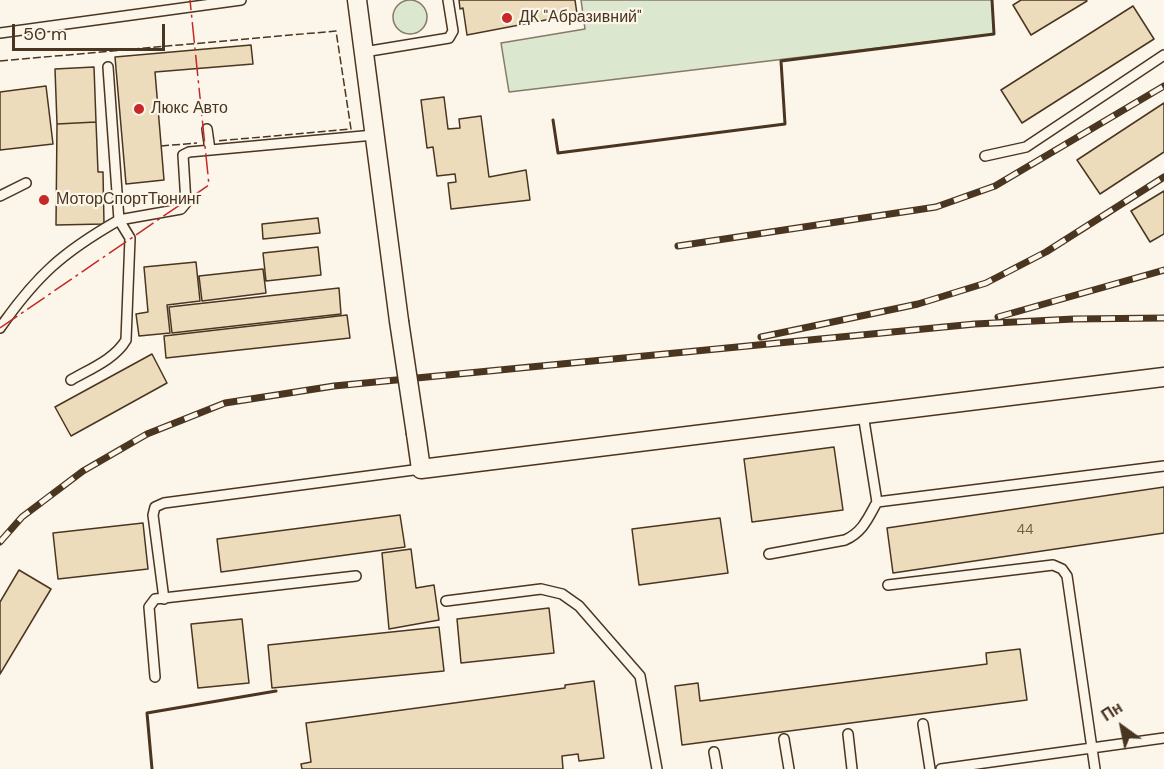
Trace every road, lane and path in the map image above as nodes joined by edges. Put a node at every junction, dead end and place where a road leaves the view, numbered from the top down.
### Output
1 (241, 0) edge
2 (357, 0) edge
3 (448, 0) edge
4 (0, 33) edge
5 (364, 52) junction
6 (1164, 55) edge
7 (108, 67) dead end
8 (207, 129) dead end
9 (374, 135) junction
10 (210, 150) junction
11 (985, 156) dead end
12 (26, 183) dead end
13 (0, 195) edge
14 (119, 220) junction
15 (0, 328) edge
16 (1164, 377) edge
17 (71, 380) dead end
18 (863, 414) junction
19 (1164, 466) edge
20 (421, 469) junction
21 (877, 502) junction
22 (769, 554) dead end
23 (356, 576) dead end
24 (888, 585) dead end
25 (164, 599) junction
26 (446, 601) dead end
27 (155, 677) dead end
28 (923, 724) dead end
29 (848, 734) dead end
30 (1164, 738) edge
31 (784, 739) dead end
32 (1092, 749) junction
33 (714, 752) dead end
34 (657, 769) edge
35 (717, 769) edge
36 (789, 769) edge
37 (852, 769) edge
38 (930, 769) edge
39 (941, 769) edge
40 (1095, 769) edge

1 - 4 lane
2 - 5 street
3 - 5 lane
5 - 9 street
6 - 11 lane
7 - 14 lane
8 - 10 lane
9 - 10 lane
9 - 20 street, bridge
10 - 14 lane
12 - 13 lane
14 - 15 lane
14 - 17 lane
16 - 18 street
18 - 20 street
18 - 21 lane
19 - 21 lane
20 - 25 lane
21 - 22 lane
23 - 25 lane
24 - 32 lane
25 - 27 lane
26 - 34 lane
28 - 38 lane
29 - 37 lane
30 - 32 lane
31 - 36 lane
32 - 39 lane
32 - 40 lane
33 - 35 lane

